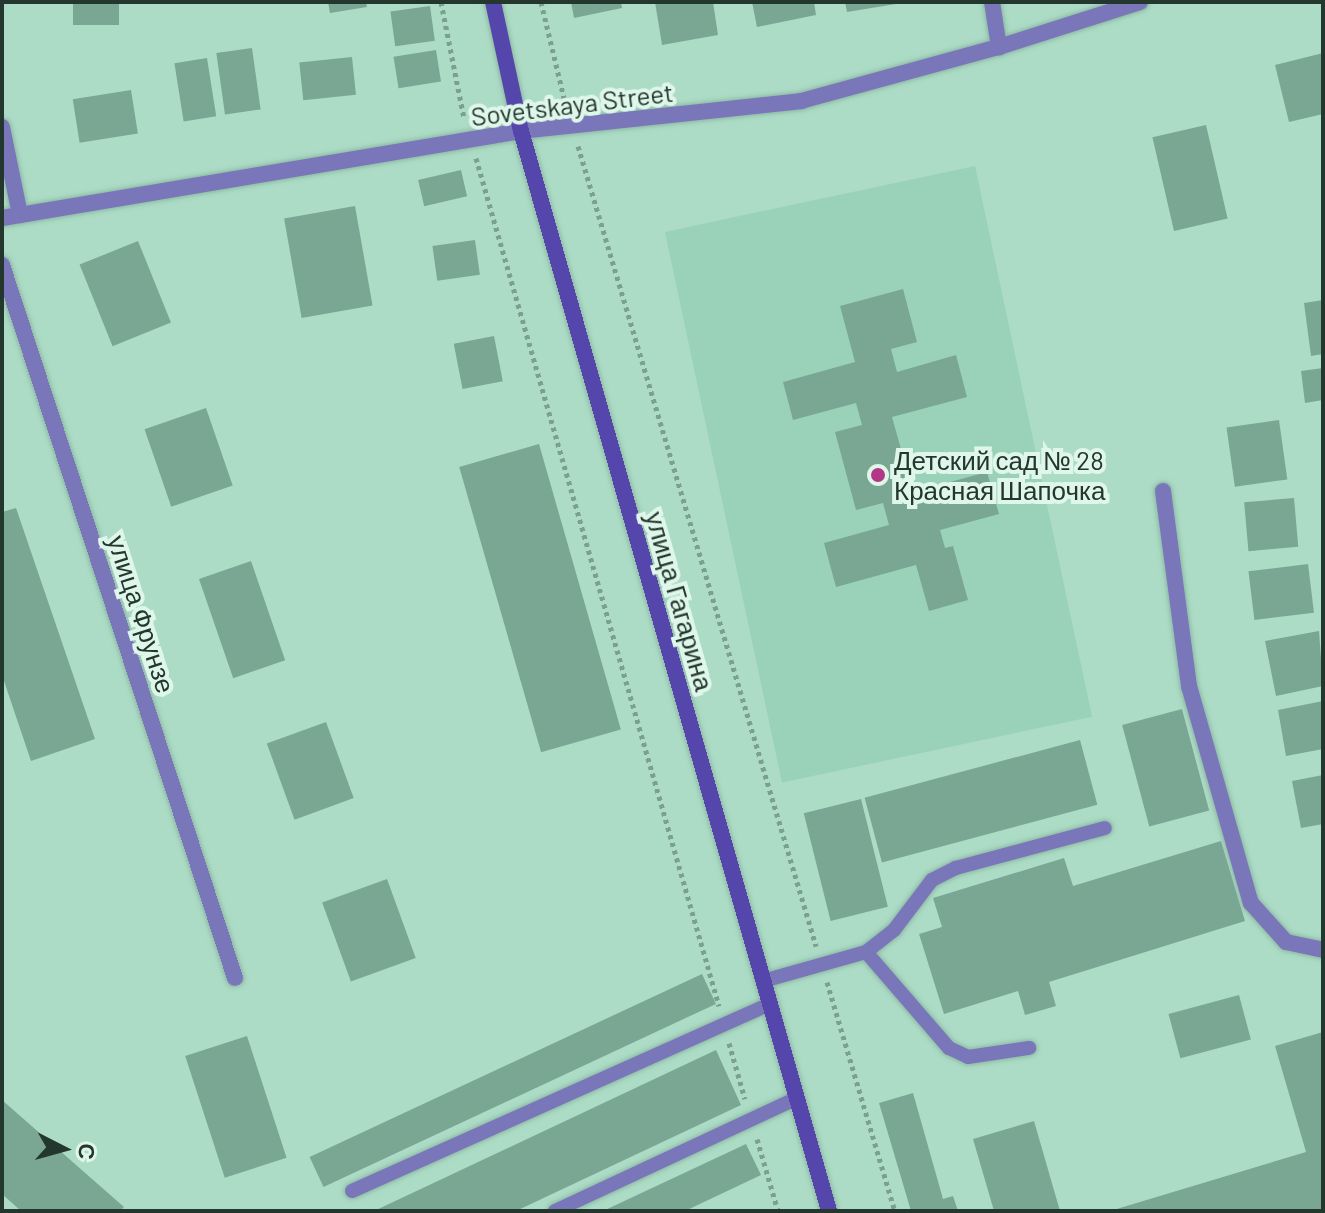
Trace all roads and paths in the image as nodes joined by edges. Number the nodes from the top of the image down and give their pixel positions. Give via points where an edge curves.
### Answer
1 (441, 2) edge
2 (493, 2) edge
3 (541, 2) edge
4 (992, 2) edge
5 (1140, 2) edge
6 (999, 47) junction
7 (2, 127) edge
8 (572, 129) junction
9 (521, 131) junction
10 (470, 139) junction
11 (20, 215) junction
12 (2, 218) edge
13 (2, 265) edge
14 (1163, 491) dead end
15 (1105, 828) dead end
16 (1323, 950) edge
17 (866, 952) junction
18 (822, 964) junction
19 (235, 978) dead end
20 (763, 981) junction
21 (770, 1004) junction
22 (724, 1025) junction
23 (1029, 1048) dead end
24 (797, 1098) junction
25 (751, 1119) junction
26 (352, 1191) dead end
27 (555, 1211) edge
28 (778, 1211) edge
29 (829, 1211) edge
30 (895, 1211) edge

1 - 10 path
2 - 9 main road, улица Гагарина
3 - 8 path
4 - 6 street
5 - 6 street, Sovetskaya Street
6 - 8 street, Sovetskaya Street via 801,101
7 - 11 street
8 - 9 street, Sovetskaya Street
8 - 18 path
9 - 10 street, Sovetskaya Street
9 - 20 main road, улица Гагарина
10 - 11 street, Sovetskaya Street
10 - 22 path
11 - 12 street, Sovetskaya Street
13 - 19 street, улица Фрунзе
14 - 16 street via 1189,686 1251,903 1286,942
15 - 17 lane via 956,868 932,880 894,930
17 - 18 lane
17 - 23 lane via 949,1048 968,1057
18 - 20 lane
18 - 30 path
20 - 21 main road, улица Гагарина
21 - 22 lane
21 - 24 main road, улица Гагарина
22 - 25 path
22 - 26 lane
24 - 25 lane
24 - 29 main road, улица Гагарина
25 - 27 lane
25 - 28 path

